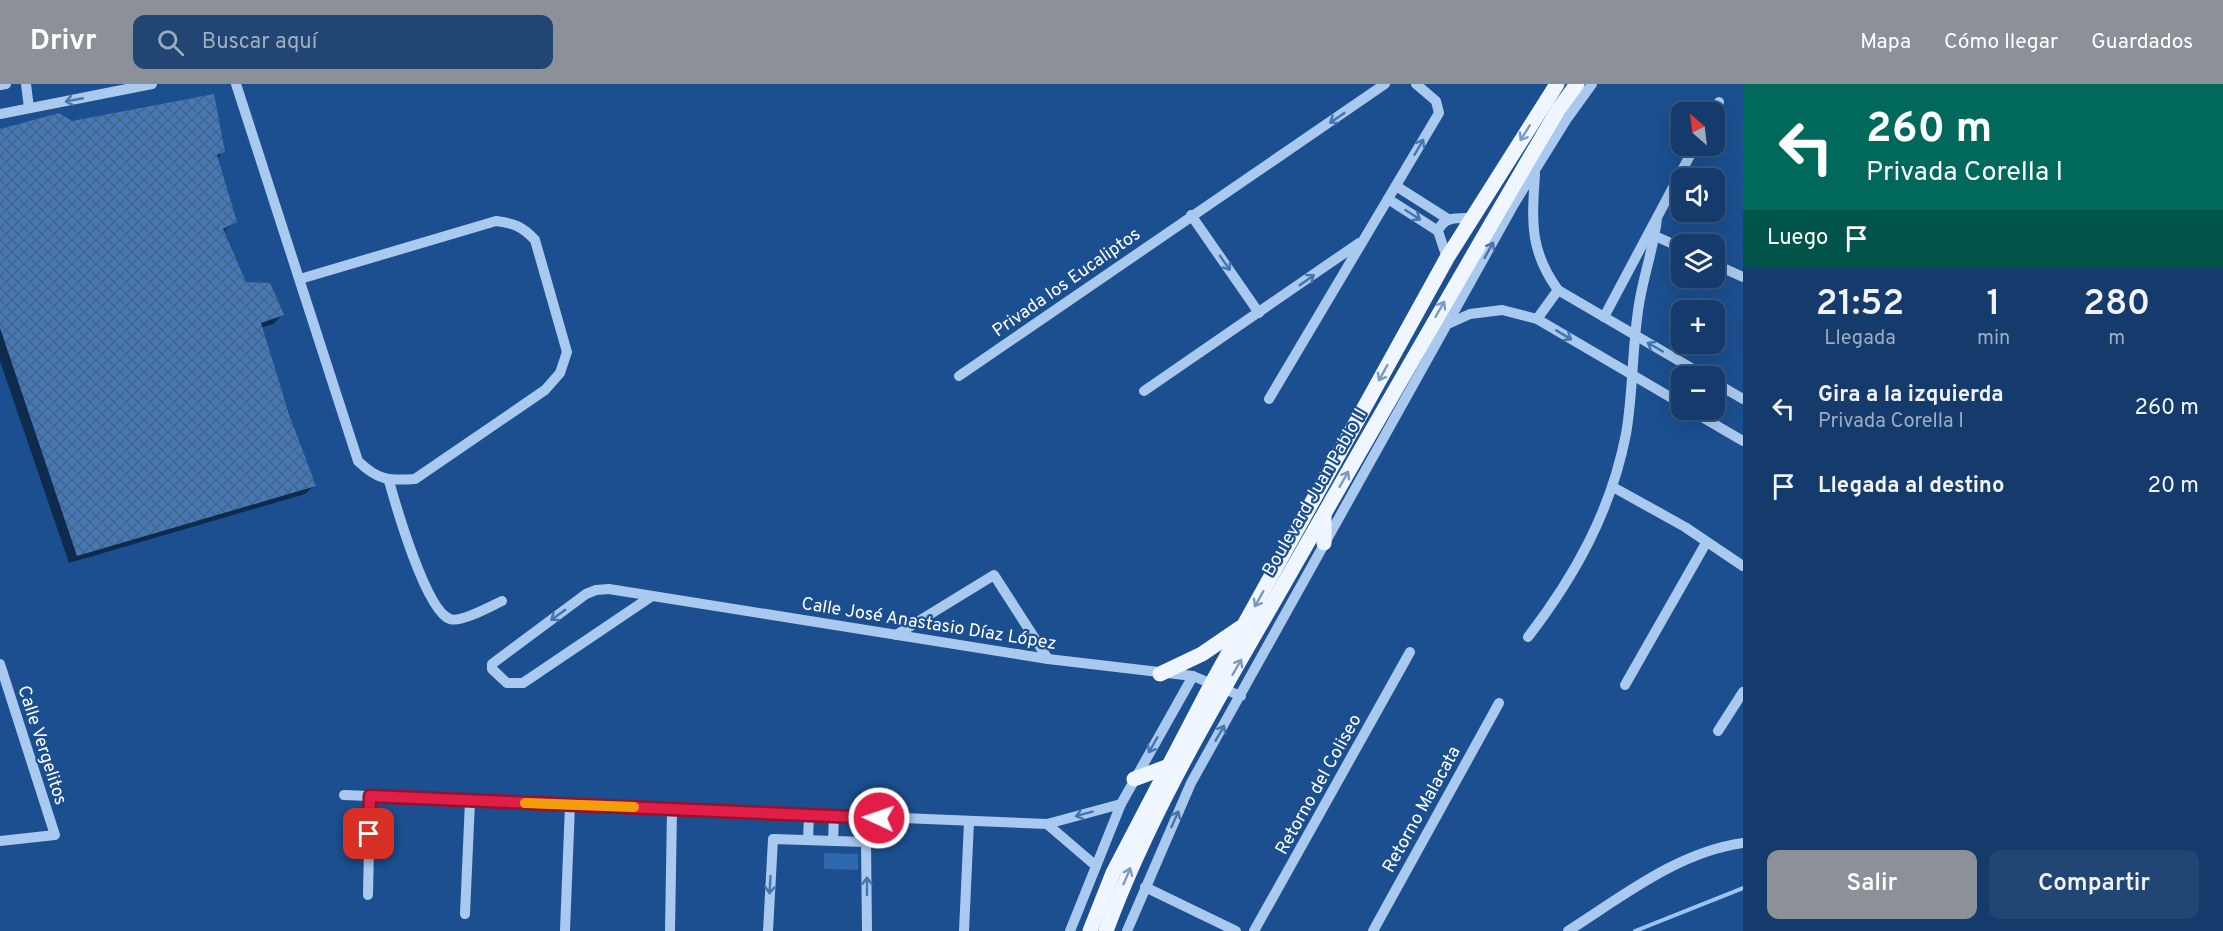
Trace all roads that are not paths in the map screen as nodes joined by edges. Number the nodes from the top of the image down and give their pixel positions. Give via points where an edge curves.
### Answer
1 (6, 84) edge
2 (26, 84) edge
3 (152, 84) edge
4 (236, 84) edge
5 (1385, 84) edge
6 (1416, 84) edge
7 (1557, 84) edge
8 (1577, 84) edge
9 (1592, 84) edge
10 (0, 85) edge
11 (29, 108) junction
12 (0, 114) edge
13 (1690, 156) edge
14 (1535, 171) junction
15 (1396, 186) junction
16 (1388, 199) junction
17 (1191, 215) junction
18 (1472, 218) junction
19 (1657, 218) junction
20 (1448, 219) junction
21 (1438, 231) junction
22 (1655, 236) junction
23 (1362, 241) junction
24 (1671, 243) edge
25 (1447, 258) junction
26 (1725, 269) edge
27 (1743, 277) edge
28 (300, 279) junction
29 (1558, 290) junction
30 (1259, 313) junction
31 (1604, 317) junction
32 (1538, 319) junction
33 (1450, 323) junction
34 (1635, 335) junction
35 (1688, 366) edge
36 (1633, 375) junction
37 (959, 376) dead end
38 (1725, 388) edge
39 (1144, 391) dead end
40 (1671, 397) edge
41 (1269, 399) dead end
42 (1743, 399) edge
43 (1707, 420) edge
44 (1743, 441) edge
45 (389, 481) junction
46 (1613, 487) junction
47 (1324, 515) junction
48 (1324, 543) junction
49 (1706, 543) junction
50 (1743, 566) edge
51 (652, 596) junction
52 (502, 601) dead end
53 (1245, 624) junction
54 (896, 635) junction
55 (1528, 637) dead end
56 (1410, 652) dead end
57 (1048, 659) junction
58 (0, 664) edge
59 (1160, 674) junction
60 (1193, 676) junction
61 (1625, 685) dead end
62 (1219, 686) junction
63 (1743, 692) edge
64 (1241, 696) junction
65 (1498, 703) dead end
66 (1718, 731) dead end
67 (1169, 766) junction
68 (1134, 779) junction
69 (344, 795) dead end
70 (370, 796) junction
71 (470, 801) junction
72 (1121, 804) junction
73 (570, 805) junction
74 (672, 809) junction
75 (809, 815) junction
76 (834, 816) junction
77 (969, 822) junction
78 (1047, 824) junction
79 (808, 840) junction
80 (0, 841) edge
81 (833, 841) junction
82 (1743, 843) edge
83 (1096, 866) junction
84 (1144, 886) junction
85 (368, 895) dead end
86 (465, 914) dead end
87 (565, 930) edge
88 (670, 931) edge
89 (768, 931) edge
90 (867, 931) edge
91 (964, 931) edge
92 (1070, 931) edge
93 (1090, 931) edge
94 (1106, 931) edge
95 (1127, 931) edge
96 (1236, 931) edge
97 (1254, 931) edge
98 (1373, 931) edge
99 (1568, 931) edge

1 - 10 street
2 - 11 street
3 -> 11 street
4 - 28 street
5 -> 17 street, Privada los Eucaliptos
15 -> 6 street via 1439,113 1436,101
7 -> 18 main road, Boulevard Juan Pablo II
47 -> 8 main road, Boulevard Juan Pablo II via 1455,283
9 - 14 street, Boulevard Juan Pablo II
11 - 12 street
13 - 19 street
14 - 29 street via 1532,223 1536,249 1543,270
33 -> 14 street, Boulevard Juan Pablo II
15 - 16 street
15 - 20 street
16 -> 21 street
16 - 23 street
17 -> 30 street
17 - 37 street, Privada los Eucaliptos
18 - 20 street
18 - 25 main road, Boulevard Juan Pablo II
19 - 22 street
19 - 31 street
20 - 21 street
21 - 25 street
22 - 24 street
22 - 34 street via 1645,270
30 -> 23 street
23 - 41 street
25 -> 53 main road, Boulevard Juan Pablo II
26 - 27 street
28 - 45 street via 358,461
28 - 45 street via 496,221 512,222 535,240 567,352 560,373 545,390 415,479
29 - 31 street
29 - 32 street
30 - 39 street
31 - 34 street
32 - 33 street via 1502,310 1470,314
32 -> 36 street
33 - 48 street, Boulevard Juan Pablo II
35 -> 34 street
34 - 36 street
36 - 40 street
36 - 46 street via 1626,433
38 - 42 street
43 - 44 street
45 - 52 street via 407,543 440,610 449,619 459,620
46 - 49 street
46 - 55 street via 1588,546 1561,594
47 - 48 main road
62 -> 47 main road, Boulevard Juan Pablo II
48 - 64 street, Boulevard Juan Pablo II
49 - 50 street
49 - 61 street
51 -> 51 street, Calle José Anastasio Díaz López via 609,589 586,594 492,664 492,669 507,683 523,683
51 - 54 street, Calle José Anastasio Díaz López
53 - 59 main road via 1202,654
53 - 62 main road, Boulevard Juan Pablo II
54 - 57 street, Calle José Anastasio Díaz López
54 - 57 street via 994,574
56 - 97 street, Retorno del Coliseo
57 - 59 street, Calle José Anastasio Díaz López
58 - 80 street, Calle Vergelitos via 55,835
59 - 60 street, Calle José Anastasio Díaz López
60 - 62 street, Calle José Anastasio Díaz López
60 -> 68 street
62 - 64 street, Calle José Anastasio Díaz López
62 - 67 main road, Boulevard Juan Pablo II
94 -> 62 main road, Boulevard Juan Pablo II via 1125,879
63 - 66 street
84 -> 64 street, Boulevard Juan Pablo II via 1191,783
65 - 98 street, Retorno Malacata
67 - 68 main road
67 - 93 main road, Boulevard Juan Pablo II via 1113,873
68 - 72 street
69 - 70 street
70 - 71 street
70 - 85 street
71 - 73 street
71 - 86 street
72 -> 78 street
72 - 83 street
73 - 74 street
73 - 87 street
74 - 75 street
74 - 88 street
75 - 76 street
75 - 79 street
76 - 77 street
76 - 81 street
77 - 78 street
77 - 91 street
78 - 83 street
79 - 81 street
79 -> 89 street via 773,839
90 -> 81 street via 867,842
82 - 99 street via 1719,846 1670,867
83 - 92 street
84 - 95 street, Boulevard Juan Pablo II
84 - 96 street

